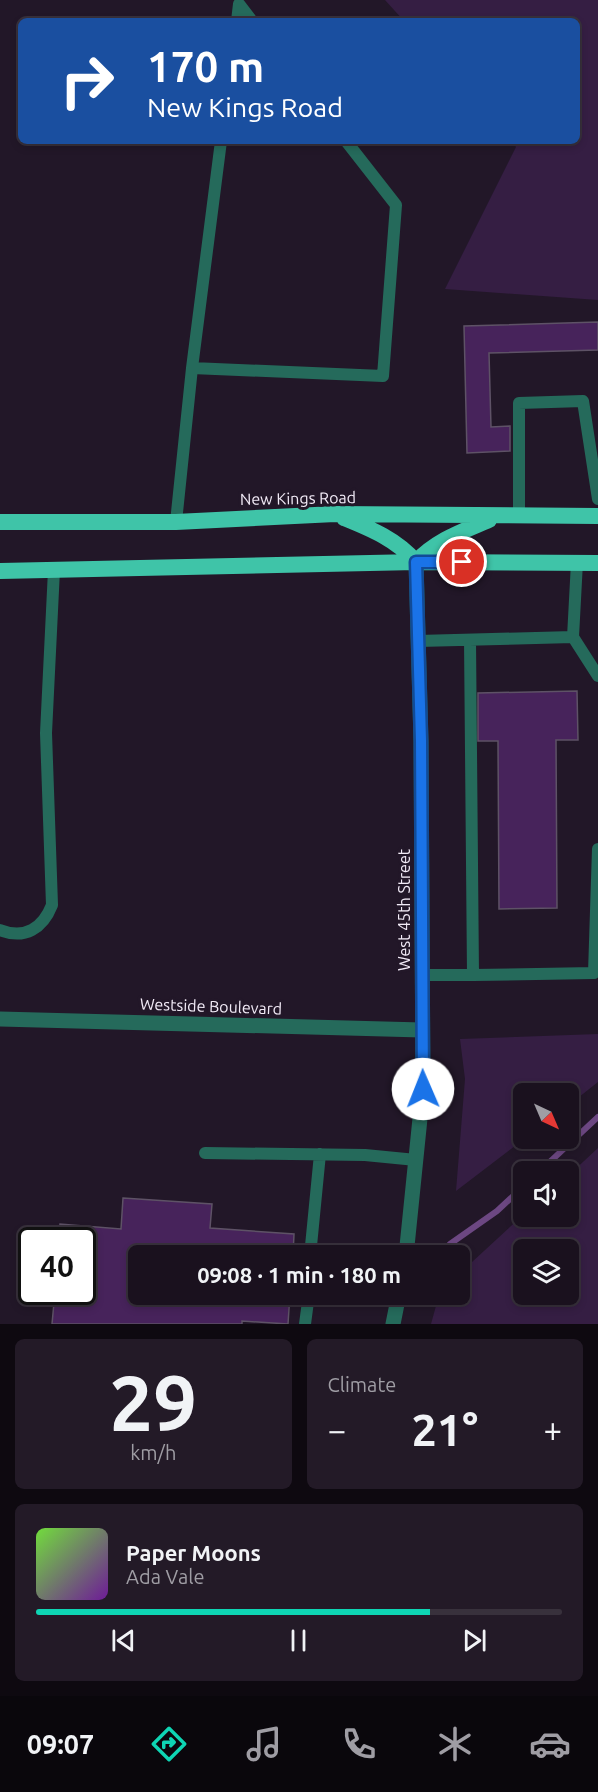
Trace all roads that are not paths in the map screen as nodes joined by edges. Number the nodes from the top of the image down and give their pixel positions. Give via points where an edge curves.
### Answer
1 (237, 18) edge
2 (250, 18) edge
3 (221, 144) edge
4 (348, 144) edge
5 (192, 368) junction
6 (598, 499) edge
7 (335, 514) junction
8 (598, 516) edge
9 (498, 517) junction
10 (519, 517) junction
11 (0, 522) edge
12 (176, 522) junction
13 (416, 562) junction
14 (577, 562) junction
15 (598, 563) edge
16 (54, 570) junction
17 (0, 571) edge
18 (573, 637) junction
19 (470, 640) junction
20 (418, 641) junction
21 (598, 676) edge
22 (598, 849) edge
23 (0, 930) edge
24 (423, 975) junction
25 (473, 975) junction
26 (0, 1018) edge
27 (422, 1030) junction
28 (205, 1153) dead end
29 (320, 1154) junction
30 (416, 1160) junction
31 (311, 1245) edge
32 (407, 1245) edge
33 (308, 1305) edge
34 (397, 1305) edge
35 (305, 1324) edge
36 (393, 1324) edge

1 - 2 lane via 239,4
3 - 5 lane
4 - 5 lane via 396,205 383,376
5 - 12 lane
6 - 10 lane via 583,401 519,403
7 - 9 highway, New Kings Road
7 - 12 highway, New Kings Road
7 - 13 highway via 378,531 404,548
8 - 10 highway, New Kings Road
9 - 10 highway, New Kings Road
9 - 13 highway via 447,537
11 - 12 highway, New Kings Road
13 - 14 highway
13 - 16 highway
13 - 20 street, West 45th Street
14 - 15 highway
14 - 18 lane
16 - 17 highway
16 - 23 lane via 46,733 52,905 46,919 35,929 21,934
18 - 19 lane
18 - 21 lane
19 - 20 lane
19 - 25 lane
20 - 24 street, West 45th Street
22 - 25 lane via 594,973
24 - 25 lane
24 - 27 street, West 45th Street
26 - 27 street, Westside Boulevard
27 - 30 street, West 45th Street via 423,1089
28 - 29 lane
29 - 30 lane
29 - 31 lane
30 - 32 street, West 45th Street
33 - 35 lane
34 - 36 street

